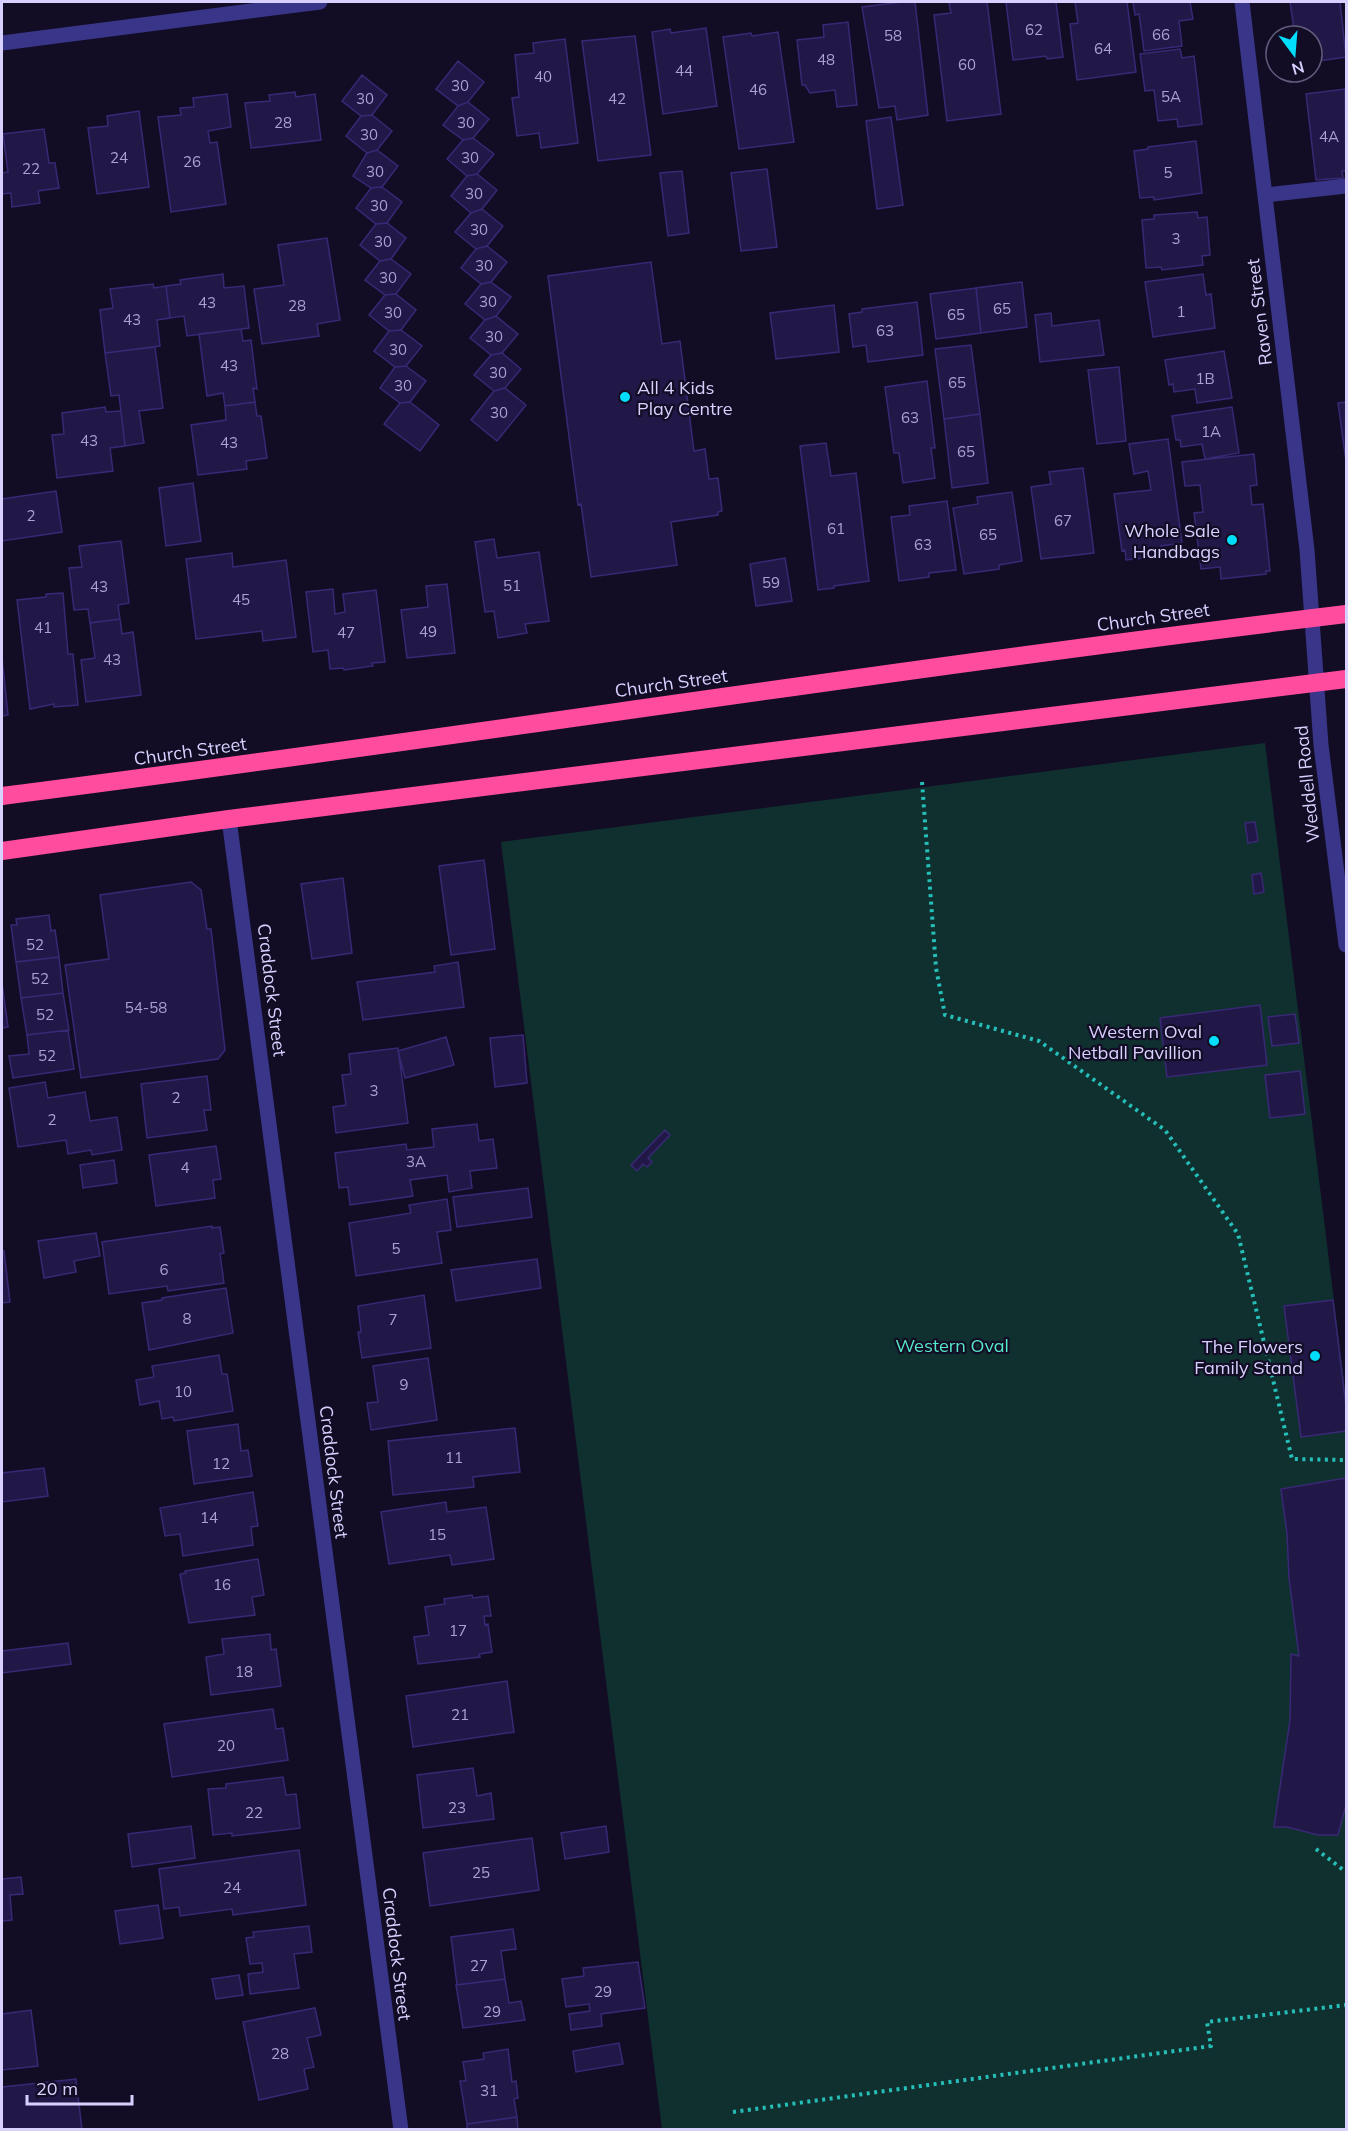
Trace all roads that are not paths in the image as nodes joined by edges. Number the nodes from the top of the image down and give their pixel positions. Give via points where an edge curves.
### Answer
1 (320, 2) edge
2 (1242, 2) edge
3 (2, 43) edge
4 (1347, 186) edge
5 (1265, 195) junction
6 (1347, 614) edge
7 (1312, 618) junction
8 (1347, 679) edge
9 (1317, 682) junction
10 (2, 796) edge
11 (229, 819) junction
12 (2, 851) edge
13 (1347, 945) edge
14 (401, 2130) edge

1 - 3 street
2 - 5 street, Raven Street
4 - 5 street
5 - 7 street, Raven Street
6 - 7 highway, Church Street
7 - 9 street, Weddell Road
7 - 10 highway, Church Street
8 - 9 highway
9 - 11 highway
9 - 13 street, Weddell Road via 1321,745
11 - 12 highway
11 - 14 street, Craddock Street

